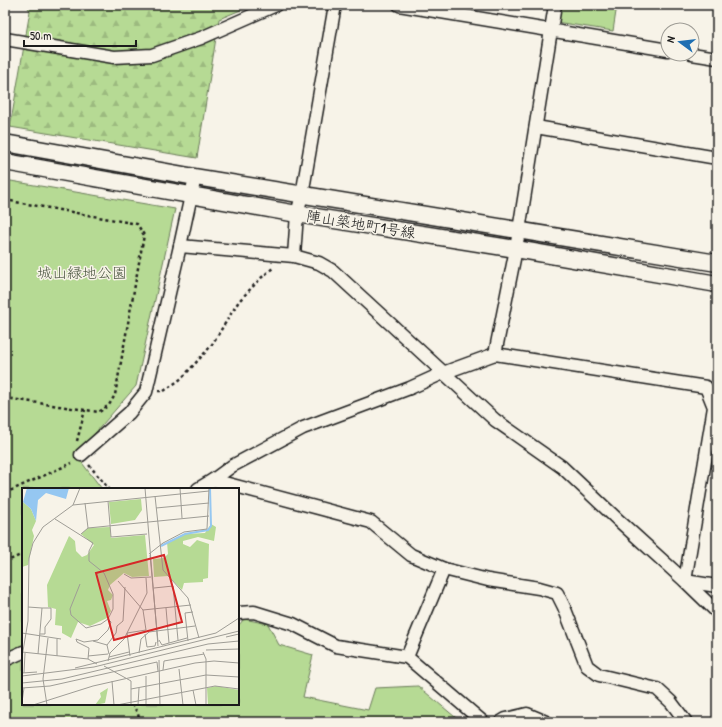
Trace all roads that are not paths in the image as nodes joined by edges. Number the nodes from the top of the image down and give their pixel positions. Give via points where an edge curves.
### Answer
1 (276, 5) edge
2 (335, 5) edge
3 (399, 5) edge
4 (556, 5) edge
5 (552, 31) junction
6 (5, 39) edge
7 (660, 49) edge
8 (700, 55) edge
9 (717, 58) edge
10 (536, 127) junction
11 (5, 143) edge
12 (717, 158) edge
13 (5, 162) edge
14 (195, 177) junction
15 (302, 195) junction
16 (191, 196) junction
17 (297, 214) junction
18 (519, 230) junction
19 (180, 246) junction
20 (516, 249) junction
21 (291, 256) junction
22 (717, 263) edge
23 (717, 284) edge
24 (495, 354) junction
25 (443, 373) junction
26 (81, 455) road end
27 (213, 480) junction
28 (200, 488) edge
29 (444, 569) junction
30 (685, 580) junction
31 (717, 586) edge
32 (717, 612) edge
33 (239, 613) edge
34 (22, 652) edge
35 (407, 657) junction
36 (5, 660) edge
37 (483, 722) edge
38 (501, 722) edge
39 (546, 722) edge
40 (686, 722) edge

1 - 6 street via 201,38 152,55 114,57
2 - 15 street
3 - 5 street
4 - 5 street
5 - 7 street
5 - 10 street
8 - 9 street
10 - 12 street
10 - 18 street
11 - 14 street, 陣山築地町1号線
13 - 16 street, 陣山築地町1号線
14 - 15 street, 陣山築地町1号線
14 - 16 street
15 - 17 street
15 - 18 street, 陣山築地町1号線
16 - 17 street, 陣山築地町1号線
16 - 19 street
17 - 20 street, 陣山築地町1号線
17 - 21 street
18 - 20 street
18 - 22 street, 陣山築地町1号線
19 - 21 street
19 - 26 street via 146,392 129,413
20 - 23 street, 陣山築地町1号線
20 - 24 street
21 - 25 street via 319,263 333,271
24 - 25 street
24 - 30 street via 706,387 714,407
25 - 27 street via 303,428 232,466
25 - 30 street via 495,420 562,467
27 - 28 street
27 - 29 street via 371,522 412,555
29 - 35 street
29 - 40 street via 557,593 587,666 599,675 657,689
30 - 31 street
30 - 32 street
33 - 35 street via 254,612 293,624 336,646
34 - 36 street
35 - 37 street
38 - 39 street via 527,714

